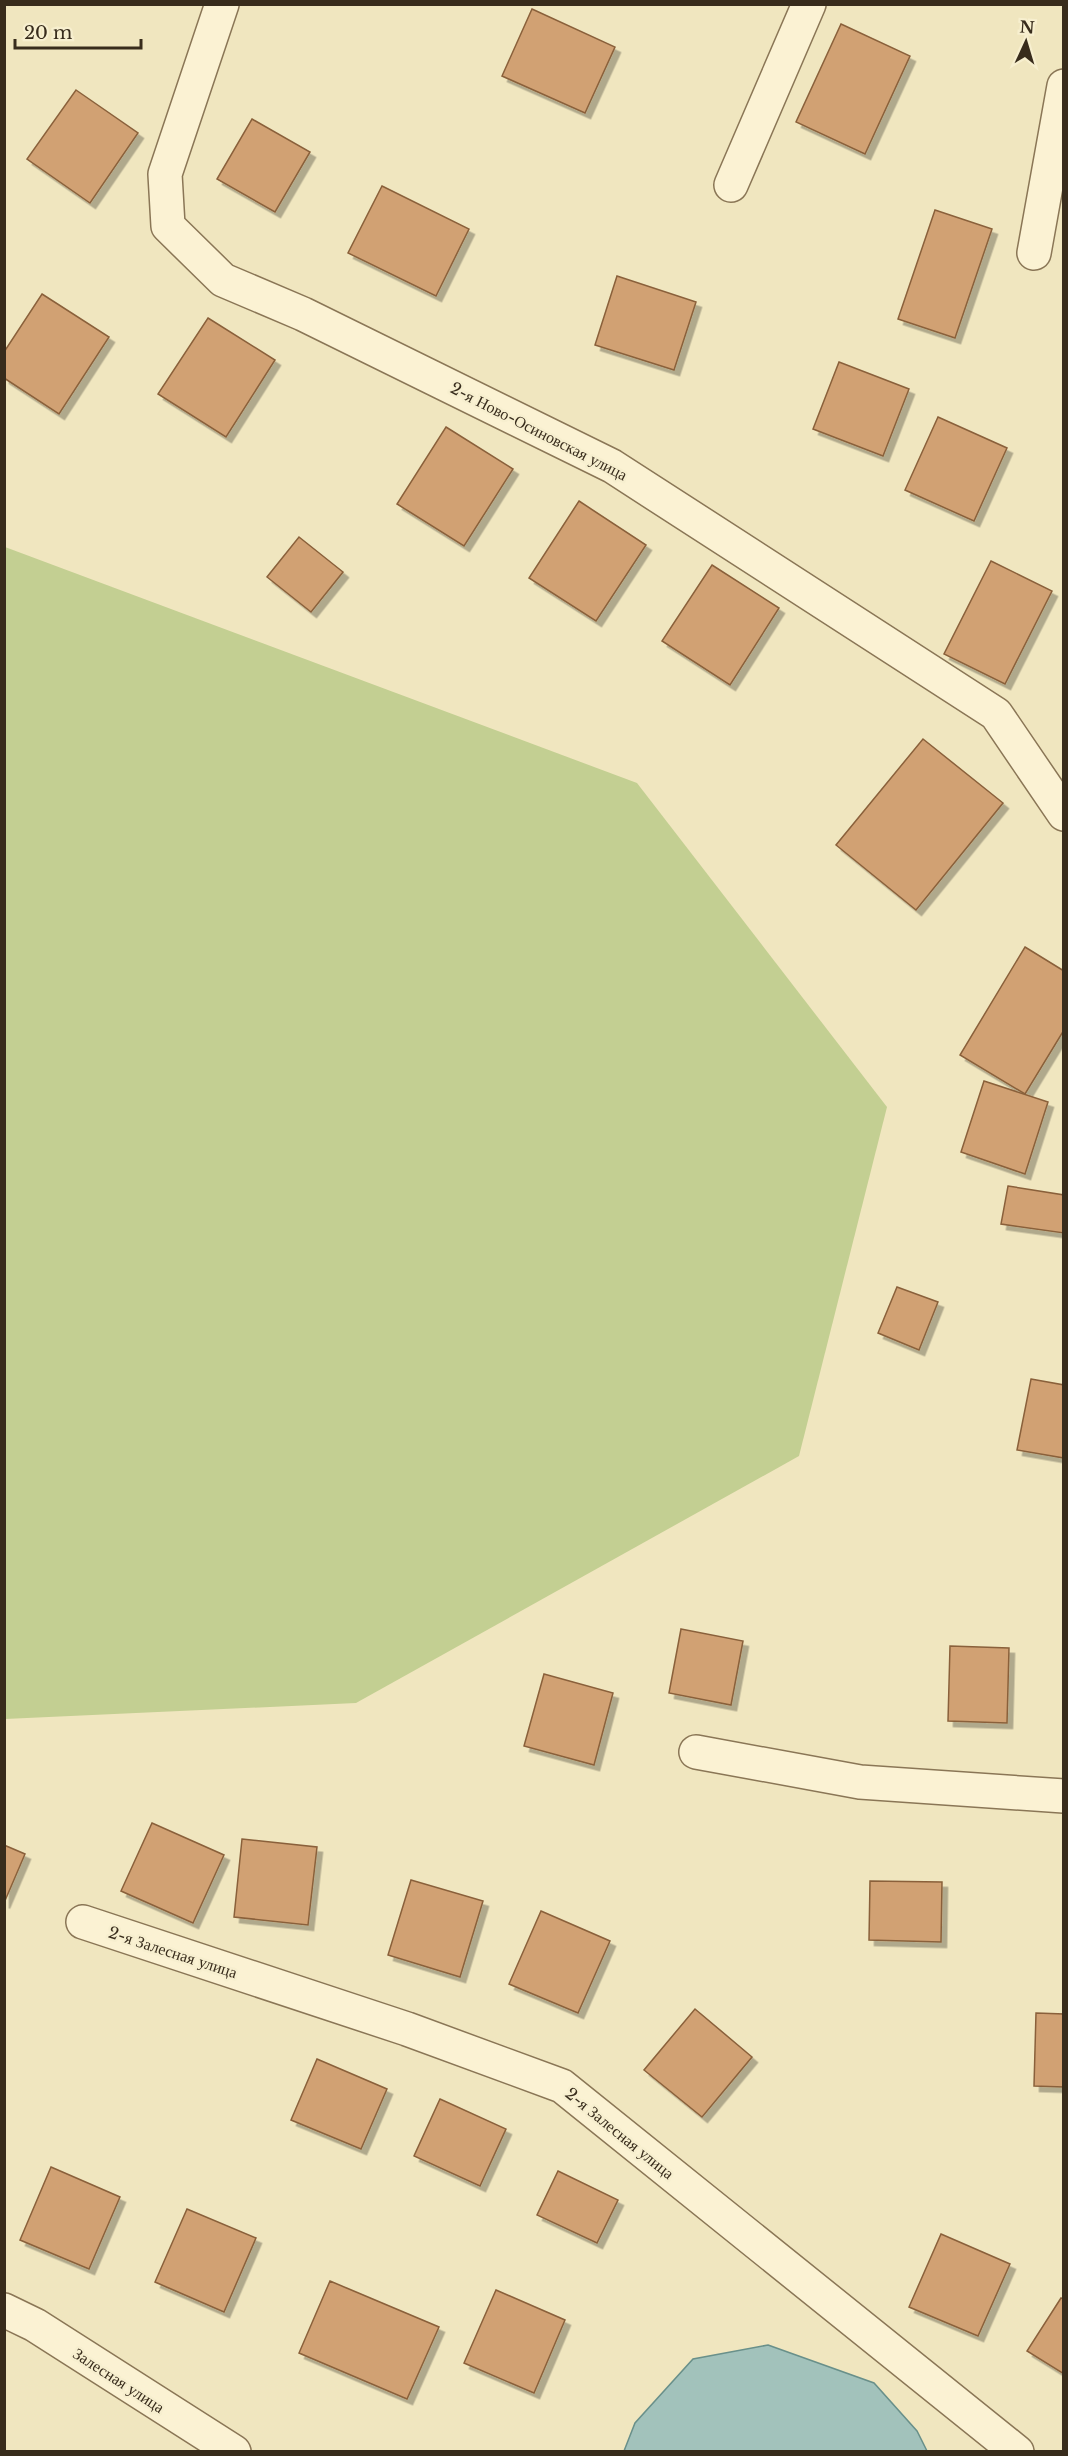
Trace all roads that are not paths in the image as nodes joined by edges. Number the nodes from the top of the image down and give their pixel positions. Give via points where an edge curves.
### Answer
1 (222, 4) edge
2 (809, 4) edge
3 (1064, 86) edge
4 (731, 185) dead end
5 (1034, 253) dead end
6 (1064, 814) edge
7 (696, 1752) dead end
8 (1064, 1796) edge
9 (82, 1922) dead end
10 (4, 2310) edge
11 (234, 2451) edge
12 (1017, 2451) edge

1 - 6 street, 2-я Ново-Осиновская улица via 165,174 168,226 223,280 303,314 612,466 996,714
2 - 4 street
3 - 5 street
7 - 8 street via 860,1782
9 - 12 street, 2-я Залесная улица via 407,2029 562,2086
10 - 11 street, Залесная улица via 35,2325

